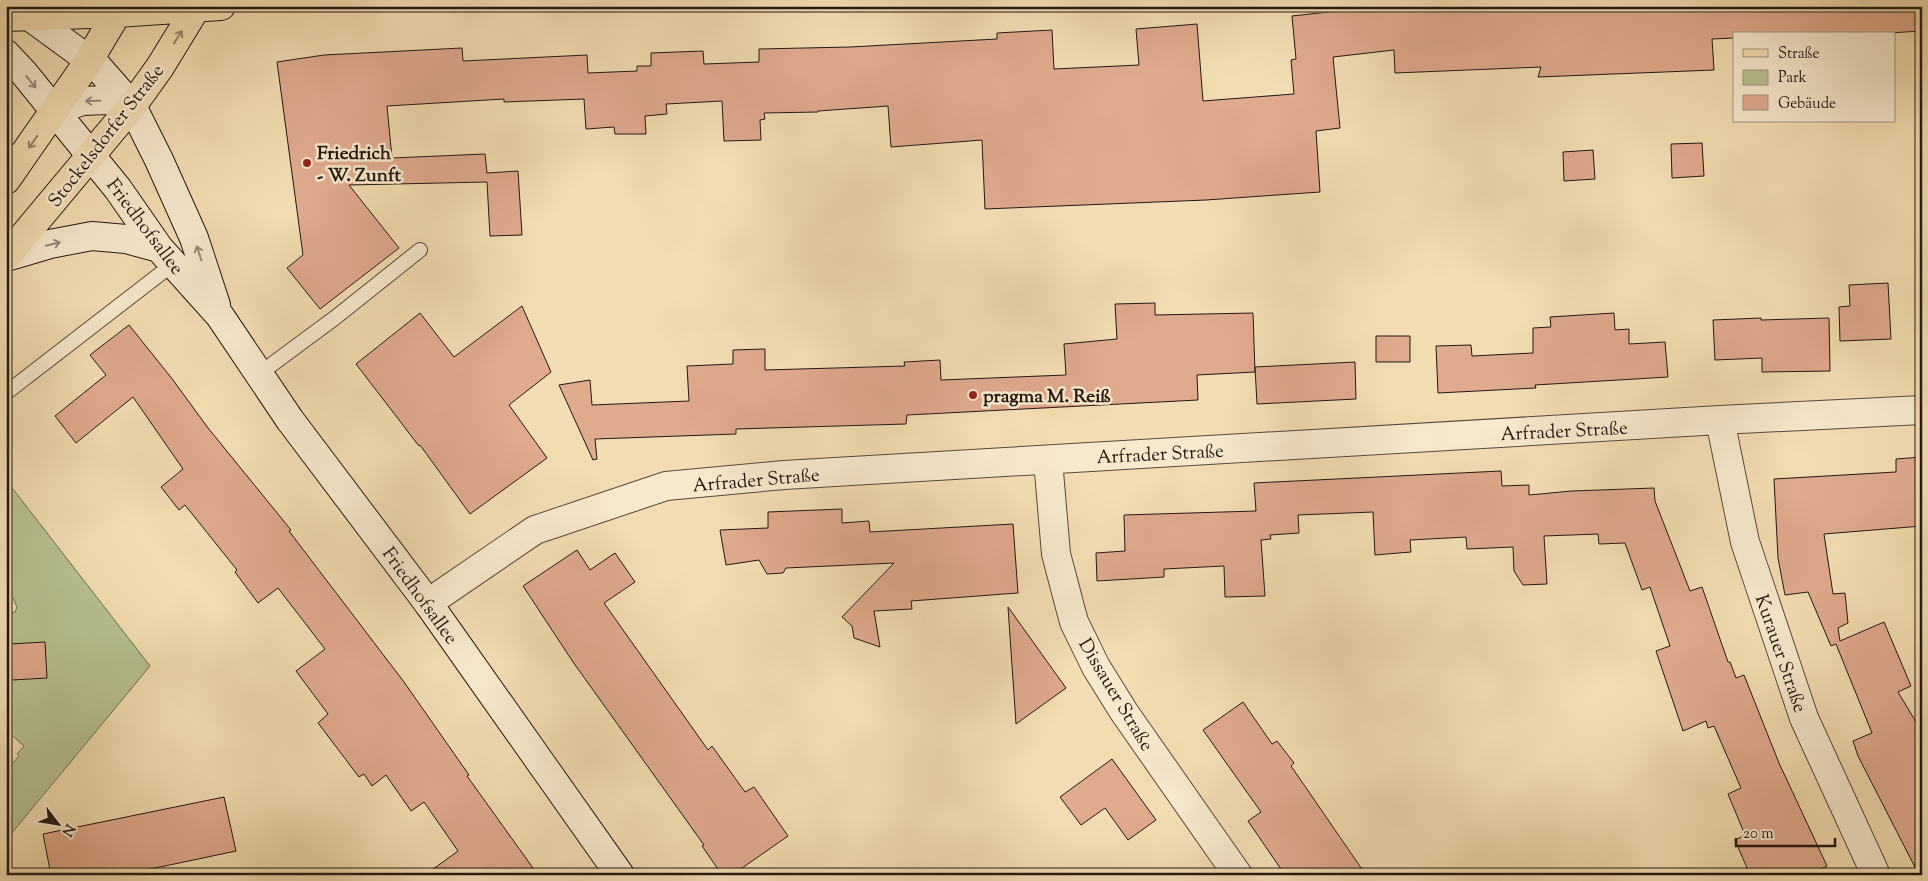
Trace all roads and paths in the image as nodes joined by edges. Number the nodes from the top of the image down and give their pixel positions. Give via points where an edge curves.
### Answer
1 (208, 7) edge
2 (116, 13) junction
3 (18, 17) edge
4 (6, 54) edge
5 (89, 60) junction
6 (132, 106) junction
7 (55, 111) junction
8 (91, 155) junction
9 (6, 180) edge
10 (420, 250) dead end
11 (166, 256) junction
12 (6, 257) edge
13 (220, 316) junction
14 (259, 374) junction
15 (6, 393) edge
16 (1922, 410) edge
17 (1720, 420) junction
18 (1048, 460) junction
19 (428, 603) junction
20 (620, 875) edge
21 (1238, 875) edge
22 (1876, 875) edge

1 - 2 main road
6 -> 1 main road, Stockelsdorfer Straße
2 - 3 main road
2 - 5 main road
3 - 5 street, Friedhofsallee
4 -> 7 street, Friedhofsallee
5 - 6 street, Friedhofsallee
5 - 7 main road
6 -> 7 street via 107,100 82,101
6 - 8 main road, Stockelsdorfer Straße
13 -> 6 street, Friedhofsallee via 194,238
7 - 8 street, Friedhofsallee
7 -> 9 main road
8 - 11 street, Friedhofsallee
8 - 12 main road, Stockelsdorfer Straße
10 - 14 lane
12 -> 11 street via 92,236 126,239
11 - 13 street, Friedhofsallee
11 - 15 lane
13 - 14 street, Friedhofsallee
14 - 19 street, Friedhofsallee
16 - 17 street, Arfrader Straße
17 - 18 street, Arfrader Straße
17 - 22 street, Kurauer Straße via 1745,542 1804,718
18 - 19 street, Arfrader Straße via 784,475 666,486 534,530
18 - 21 street, Dissauer Straße via 1056,554 1074,622 1096,668 1124,712
19 - 20 street, Friedhofsallee

